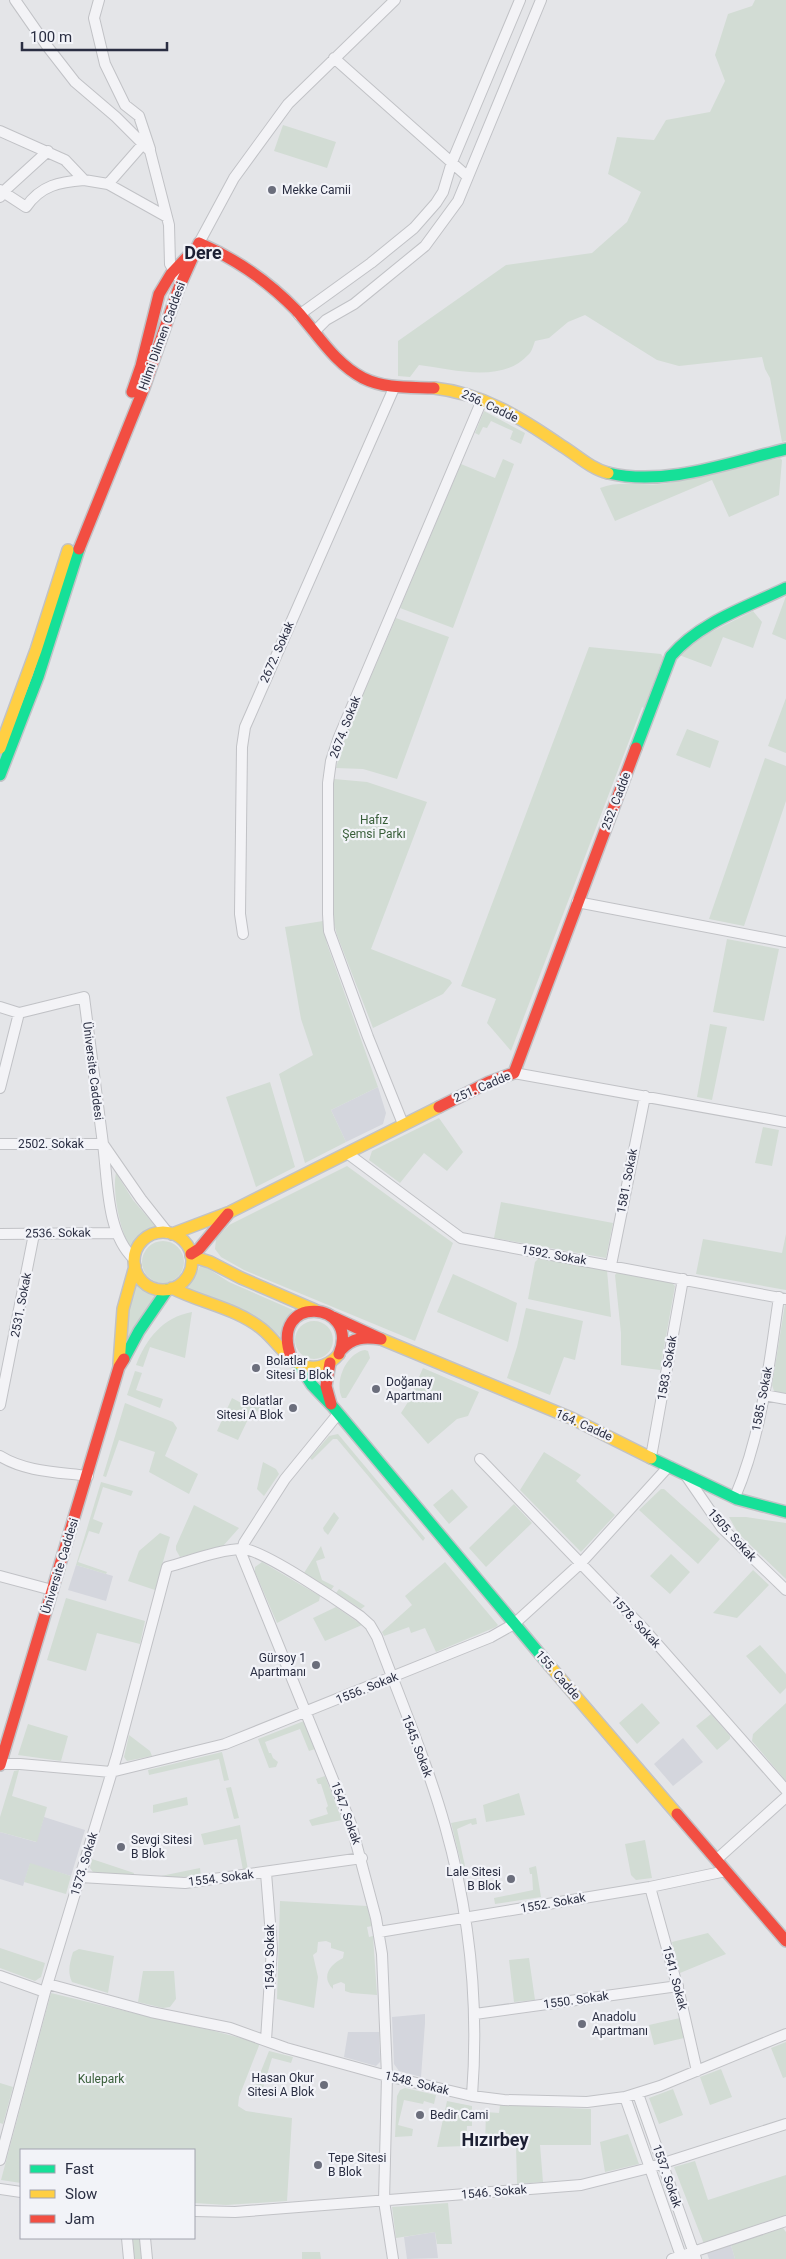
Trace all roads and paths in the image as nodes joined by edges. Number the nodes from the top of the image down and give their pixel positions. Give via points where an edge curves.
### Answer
1 (15, 0) edge
2 (99, 0) edge
3 (394, 0) edge
4 (520, 0) edge
5 (541, 0) edge
6 (334, 58) junction
7 (0, 130) edge
8 (146, 147) junction
9 (48, 151) junction
10 (452, 162) junction
11 (468, 176) junction
12 (84, 180) junction
13 (108, 184) junction
14 (1, 193) edge
15 (167, 217) junction
16 (199, 243) junction
17 (178, 276) junction
18 (299, 315) junction
19 (314, 332) junction
20 (146, 367) junction
21 (394, 388) junction
22 (482, 400) junction
23 (786, 449) edge
24 (786, 588) edge
25 (0, 748) edge
26 (0, 775) edge
27 (577, 902) junction
28 (243, 934) dead end
29 (786, 942) edge
30 (0, 1007) edge
31 (19, 1013) junction
32 (514, 1073) junction
33 (0, 1088) edge
34 (645, 1096) junction
35 (786, 1122) edge
36 (403, 1124) junction
37 (0, 1144) edge
38 (102, 1144) junction
39 (347, 1153) junction
40 (230, 1212) junction
41 (116, 1232) junction
42 (170, 1233) junction
43 (0, 1234) edge
44 (34, 1234) junction
45 (191, 1255) junction
46 (134, 1262) junction
47 (611, 1265) junction
48 (683, 1279) junction
49 (170, 1289) junction
50 (782, 1298) edge
51 (315, 1310) junction
52 (332, 1317) junction
53 (381, 1340) junction
54 (340, 1350) junction
55 (294, 1360) junction
56 (330, 1363) junction
57 (119, 1367) junction
58 (764, 1395) junction
59 (786, 1399) edge
60 (0, 1405) edge
61 (335, 1410) junction
62 (0, 1456) edge
63 (651, 1457) junction
64 (480, 1458) dead end
65 (669, 1466) junction
66 (685, 1474) junction
67 (88, 1476) junction
68 (735, 1497) junction
69 (786, 1512) edge
70 (241, 1549) junction
71 (581, 1563) junction
72 (0, 1576) edge
73 (52, 1590) junction
74 (786, 1590) edge
75 (514, 1624) junction
76 (392, 1678) junction
77 (307, 1712) junction
78 (0, 1764) edge
79 (111, 1772) junction
80 (786, 1790) edge
81 (786, 1797) edge
82 (362, 1858) junction
83 (716, 1860) junction
84 (726, 1871) junction
85 (266, 1873) junction
86 (80, 1877) junction
87 (650, 1887) junction
88 (466, 1918) junction
89 (379, 1932) junction
90 (786, 1941) edge
91 (0, 1976) edge
92 (678, 1986) junction
93 (46, 1988) junction
94 (475, 2014) junction
95 (786, 2034) edge
96 (266, 2040) junction
97 (697, 2071) junction
98 (387, 2076) junction
99 (638, 2094) junction
100 (472, 2096) junction
101 (625, 2098) junction
102 (786, 2124) edge
103 (0, 2160) edge
104 (662, 2164) junction
105 (650, 2168) junction
106 (0, 2189) edge
107 (20, 2192) edge
108 (384, 2201) junction
109 (195, 2211) edge
110 (786, 2221) edge
111 (127, 2239) edge
112 (145, 2239) edge
113 (694, 2256) edge
114 (678, 2258) edge
115 (129, 2259) edge
116 (147, 2259) edge
117 (393, 2259) edge

1 - 8 street via 75,82
2 - 8 street via 94,18 104,64 125,105 139,116
3 - 6 street
4 - 10 street
5 - 11 street
6 - 10 street
6 - 16 street via 288,104 234,178
7 - 9 street
8 - 13 street
8 - 15 street
9 - 12 street via 65,160
9 - 14 street
10 - 11 street
10 - 18 street via 442,192 422,221
11 - 19 street via 458,202 425,246
12 - 13 street
12 - 14 street via 60,182 34,196 26,207
13 - 15 street
15 - 17 street via 168,255
16 - 17 street, Hilmi Dilmen Caddesi
16 - 18 street, 256. Cadde via 252,270
17 - 20 street, Hilmi Dilmen Caddesi
17 - 20 street, Hilmi Dilmen Caddesi via 159,294
18 - 19 street, 256. Cadde
19 - 21 street, 256. Cadde via 336,358 356,374
20 - 25 street, Hilmi Dilmen Caddesi via 58,574 36,650
20 - 26 street, Hilmi Dilmen Caddesi via 69,574 43,662
21 - 22 street, 256. Cadde via 455,391
21 - 28 street, 2672. Sokak via 245,727 240,904
22 - 23 street, 256. Cadde via 613,475 655,477
22 - 36 street, 2674. Sokak via 339,737 329,774 329,931
24 - 27 street, 252. Cadde via 695,634 673,652
27 - 29 street
27 - 32 street, 252. Cadde
30 - 31 street
31 - 33 street
31 - 38 street, Üniversite Caddesi via 84,997
32 - 34 street, 251. Cadde
32 - 36 street, 251. Cadde
34 - 35 street, 251. Cadde
34 - 47 street, 1581. Sokak
36 - 39 street, 251. Cadde
37 - 38 street, 2502. Sokak
38 - 41 street, Üniversite Caddesi
38 - 42 street, Üniversite Caddesi
39 - 40 street, 251. Cadde
39 - 47 street, 1592. Sokak via 461,1238
40 - 42 street, 251. Cadde
40 - 45 street, 251. Cadde
41 - 44 street, 2536. Sokak
41 - 46 street, Üniversite Caddesi
42 - 45 street via 183,1240
42 - 46 street via 151,1235 144,1240 138,1246
43 - 44 street, 2536. Sokak
44 - 60 street, 2531. Sokak
45 - 49 street via 191,1267 186,1278
45 - 51 street
46 - 49 street via 139,1278 145,1284 152,1288
46 - 57 street, Üniversite Caddesi via 123,1309
47 - 48 street, 1592. Sokak
48 - 50 street, 1592. Sokak
48 - 63 street, 1583. Sokak
49 - 55 street via 250,1320
49 - 57 street, Üniversite Caddesi via 139,1331
50 - 58 street, 1585. Sokak
51 - 52 street
51 - 55 street via 306,1311 290,1322 285,1340
52 - 53 street, 164. Cadde
52 - 54 street via 342,1333
53 - 54 street, 164. Cadde via 357,1337
53 - 63 street, 164. Cadde via 592,1428
54 - 56 street
55 - 56 street via 313,1368
55 - 61 street, 155. Cadde
56 - 61 street, 155. Cadde via 326,1386
57 - 67 street, Üniversite Caddesi
58 - 59 street
58 - 68 street, 1585. Sokak via 747,1464
61 - 70 street via 285,1479
61 - 75 street, 155. Cadde
62 - 67 street via 28,1468
63 - 65 street, 164. Cadde
64 - 71 street, 1578. Sokak
65 - 66 street, 164. Cadde
65 - 71 street, 1556. Sokak
66 - 68 street, 164. Cadde
66 - 74 street, 1505. Sokak via 722,1528
67 - 73 street, Üniversite Caddesi
68 - 69 street, 164. Cadde
70 - 76 street, 1545. Sokak via 270,1559 365,1620 377,1637
70 - 77 street, 1547. Sokak
70 - 79 street, 1573. Sokak via 168,1567
71 - 75 street, 1556. Sokak
71 - 80 street, 1578. Sokak
72 - 73 street
73 - 78 street, Üniversite Caddesi
75 - 76 street, 1556. Sokak via 491,1637
75 - 83 street, 155. Cadde
76 - 77 street, 1556. Sokak
76 - 88 street, 1545. Sokak via 445,1825
77 - 79 street, 1556. Sokak via 225,1744
77 - 82 street, 1547. Sokak
78 - 79 street, 1556. Sokak
79 - 86 street, 1573. Sokak
81 - 83 street
82 - 85 street, 1554. Sokak
82 - 89 street, 1547. Sokak
83 - 84 street, 155. Cadde
84 - 87 street, 1552. Sokak
84 - 90 street, 155. Cadde
85 - 86 street, 1554. Sokak via 173,1884
85 - 96 street, 1549. Sokak via 272,1948
86 - 93 street, 1573. Sokak
87 - 88 street, 1552. Sokak
87 - 92 street, 1541. Sokak
88 - 89 street, 1552. Sokak
88 - 94 street, 1545. Sokak
89 - 98 street, 1547. Sokak
91 - 93 street, 1548. Sokak
92 - 94 street, 1550. Sokak
92 - 97 street, 1541. Sokak
93 - 96 street, 1548. Sokak via 215,2024
93 - 103 street, 1573. Sokak
94 - 100 street, 1545. Sokak
95 - 97 street, 1548. Sokak
96 - 98 street, 1548. Sokak
97 - 99 street, 1548. Sokak
98 - 100 street, 1548. Sokak
98 - 108 street, 1547. Sokak
99 - 101 street, 1548. Sokak
99 - 104 street, 1537. Sokak
100 - 101 street, 1548. Sokak via 551,2102
101 - 105 street, 1537. Sokak
102 - 104 street, 1546. Sokak
104 - 105 street, 1546. Sokak
104 - 113 street, 1537. Sokak
105 - 108 street, 1546. Sokak via 566,2187
105 - 114 street, 1537. Sokak
106 - 107 street
108 - 109 street, 1546. Sokak via 235,2212
108 - 117 street, 1547. Sokak
110 - 113 street
111 - 115 street
112 - 116 street
113 - 114 street

